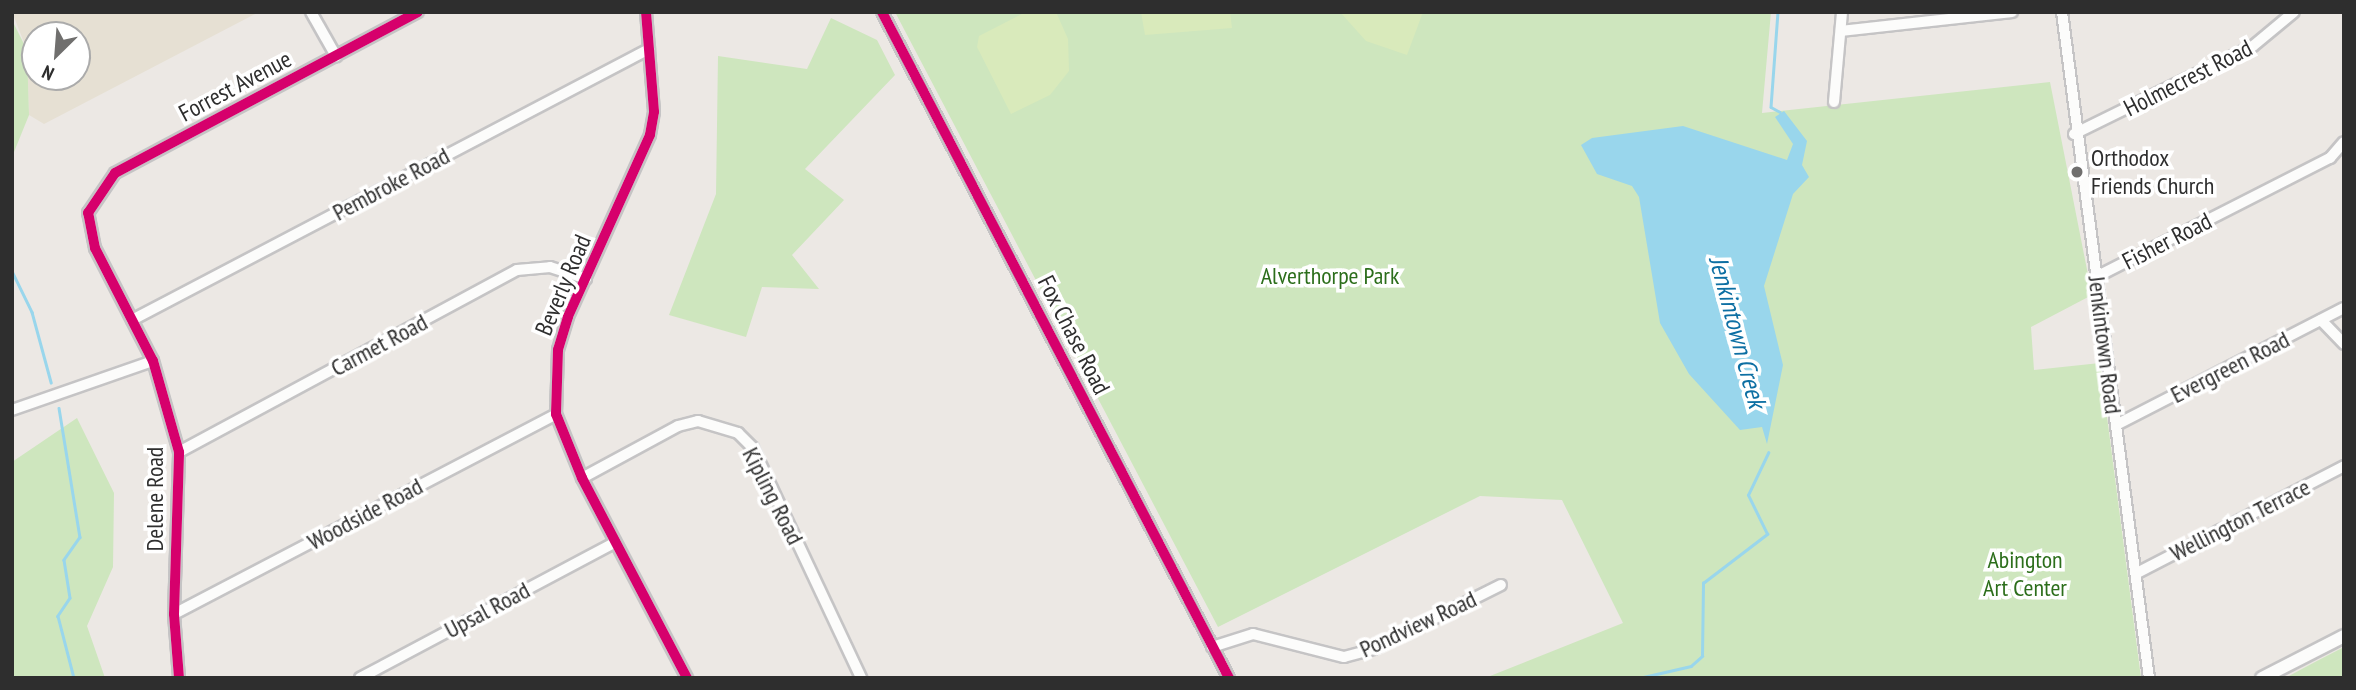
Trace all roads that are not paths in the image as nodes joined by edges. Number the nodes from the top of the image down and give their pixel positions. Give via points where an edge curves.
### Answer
1 (311, 12) edge
2 (418, 12) edge
3 (646, 12) edge
4 (882, 12) edge
5 (1842, 12) edge
6 (2011, 12) edge
7 (2062, 12) edge
8 (2294, 12) edge
9 (1841, 31) junction
10 (649, 49) junction
11 (336, 56) junction
12 (1834, 102) dead end
13 (2074, 134) junction
14 (2344, 142) edge
15 (88, 212) joint
16 (2096, 277) junction
17 (586, 279) junction
18 (2344, 308) edge
19 (132, 320) junction
20 (2321, 320) junction
21 (2344, 344) edge
22 (153, 362) junction
23 (12, 410) edge
24 (556, 414) junction
25 (2116, 425) junction
26 (179, 452) junction
27 (2344, 466) edge
28 (582, 478) junction
29 (614, 543) junction
30 (2137, 573) junction
31 (1502, 585) dead end
32 (174, 614) junction
33 (2344, 636) edge
34 (1212, 647) junction
35 (179, 678) edge
36 (361, 678) edge
37 (687, 678) edge
38 (861, 678) edge
39 (1228, 678) edge
40 (2149, 678) edge
41 (2262, 678) edge

1 - 11 street
2 - 11 street, Forrest Avenue
3 - 10 street, Beverly Road
4 - 34 street, Fox Chase Road
5 - 9 street
6 - 9 street
7 - 13 street, Jenkintown Road
8 - 13 street, Holmecrest Road via 2253,46
9 - 12 street
10 - 17 street, Beverly Road via 650,135
10 - 19 street, Pembroke Road
11 - 15 street, Forrest Avenue via 115,173
13 - 16 street, Jenkintown Road
14 - 16 street, Fisher Road via 2330,158
15 - 19 street, Delene Road via 94,248
16 - 25 street, Jenkintown Road
17 - 24 street, Beverly Road via 558,350
17 - 26 street, Carmet Road via 550,267 517,271
18 - 20 street, Evergreen Road
19 - 22 street, Delene Road
20 - 21 street
20 - 25 street, Evergreen Road
22 - 23 street
22 - 26 street, Delene Road
24 - 28 street, Beverly Road
24 - 32 street, Woodside Road
25 - 30 street, Jenkintown Road
26 - 32 street, Delene Road
27 - 30 street, Wellington Terrace
28 - 29 street, Beverly Road
28 - 38 street, Kipling Road via 678,426 698,421 738,432 753,448
29 - 36 street, Upsal Road
29 - 37 street, Beverly Road
30 - 40 street, Jenkintown Road
31 - 34 street, Pondview Road via 1373,649 1344,657 1253,634
32 - 35 street, Delene Road
33 - 41 street
34 - 39 street, Fox Chase Road

